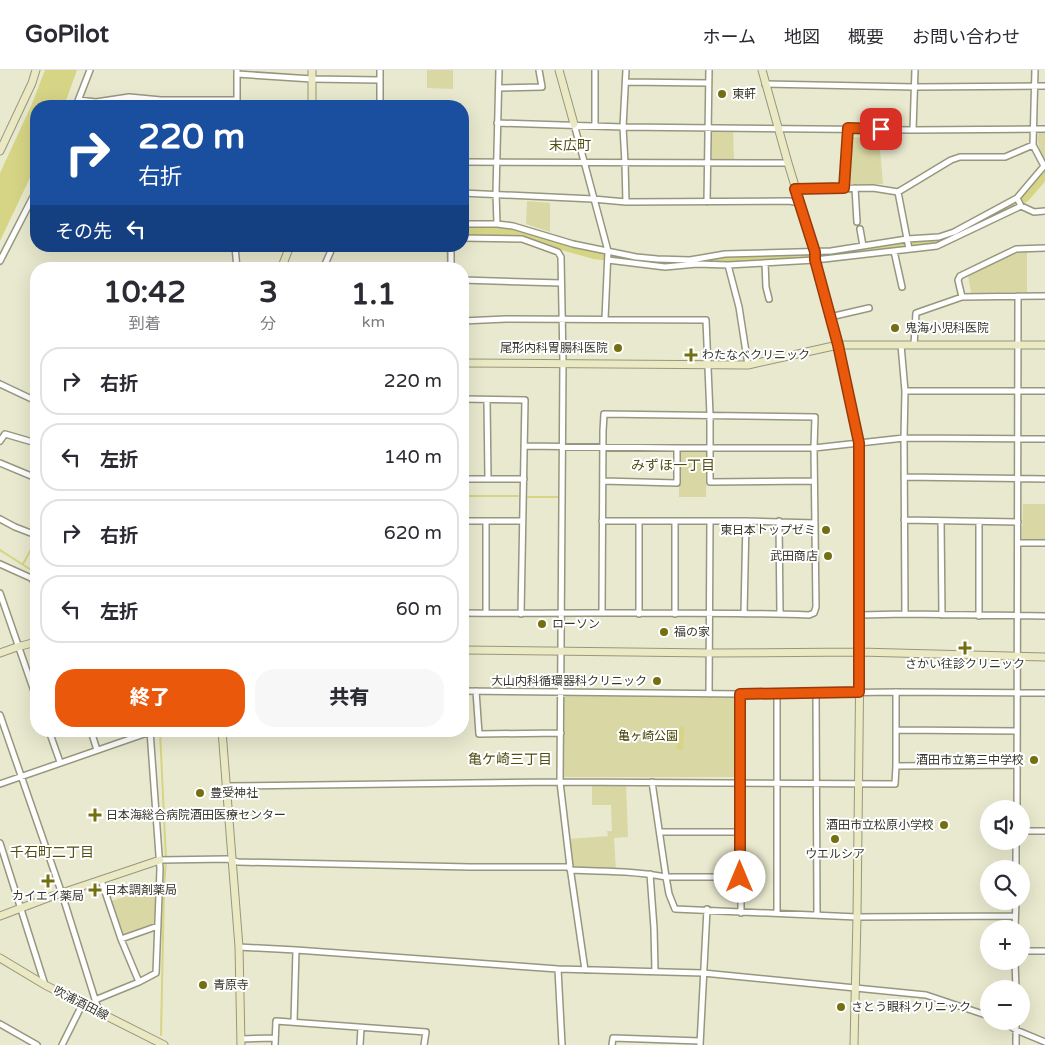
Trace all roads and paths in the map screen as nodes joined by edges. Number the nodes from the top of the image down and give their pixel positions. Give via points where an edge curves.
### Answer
1 (36, 70) edge
2 (90, 70) edge
3 (312, 70) edge
4 (380, 70) edge
5 (499, 70) edge
6 (538, 70) edge
7 (559, 70) edge
8 (595, 70) edge
9 (626, 70) edge
10 (709, 70) edge
11 (762, 70) edge
12 (915, 70) edge
13 (1035, 70) edge
14 (237, 72) edge
15 (312, 79) junction
16 (379, 80) junction
17 (626, 82) junction
18 (708, 83) junction
19 (766, 84) junction
20 (915, 86) junction
21 (1035, 86) junction
22 (1045, 86) edge
23 (498, 88) junction
24 (129, 96) junction
25 (79, 100) edge
26 (112, 100) edge
27 (129, 100) edge
28 (147, 100) edge
29 (237, 100) edge
30 (312, 100) edge
31 (380, 100) edge
32 (497, 123) junction
33 (574, 124) junction
34 (595, 125) junction
35 (707, 126) junction
36 (623, 127) junction
37 (777, 127) junction
38 (848, 128) junction
39 (1035, 129) junction
40 (1045, 129) edge
41 (913, 130) junction
42 (1034, 145) junction
43 (0, 151) edge
44 (469, 162) edge
45 (584, 162) junction
46 (497, 163) junction
47 (788, 163) junction
48 (625, 164) junction
49 (706, 164) junction
50 (844, 188) junction
51 (856, 188) junction
52 (795, 189) junction
53 (898, 192) junction
54 (469, 193) edge
55 (496, 193) junction
56 (1017, 198) junction
57 (593, 199) junction
58 (30, 202) edge
59 (626, 202) junction
60 (707, 202) junction
61 (800, 203) junction
62 (1021, 206) junction
63 (1045, 211) edge
64 (857, 222) dead end
65 (469, 224) edge
66 (497, 224) junction
67 (860, 230) dead end
68 (469, 238) edge
69 (907, 239) junction
70 (863, 246) junction
71 (1045, 248) edge
72 (909, 249) junction
73 (608, 251) junction
74 (894, 251) junction
75 (815, 252) junction
76 (608, 260) junction
77 (815, 260) junction
78 (0, 261) edge
79 (765, 263) junction
80 (728, 265) junction
81 (469, 280) edge
82 (561, 283) junction
83 (902, 287) dead end
84 (1018, 296) junction
85 (1045, 296) edge
86 (962, 297) junction
87 (769, 299) dead end
88 (869, 308) dead end
89 (830, 317) junction
90 (605, 319) junction
91 (562, 320) junction
92 (469, 321) edge
93 (838, 345) junction
94 (901, 345) junction
95 (914, 345) junction
96 (1018, 345) junction
97 (1045, 345) edge
98 (469, 362) edge
99 (564, 362) junction
100 (748, 364) junction
101 (708, 365) junction
102 (0, 384) edge
103 (905, 391) junction
104 (1018, 391) junction
105 (1045, 391) edge
106 (30, 398) edge
107 (469, 399) edge
108 (487, 400) junction
109 (710, 415) junction
110 (904, 438) junction
111 (1018, 439) junction
112 (1045, 439) edge
113 (0, 441) edge
114 (30, 441) edge
115 (859, 443) junction
116 (524, 446) junction
117 (562, 446) junction
118 (604, 447) junction
119 (677, 448) junction
120 (710, 448) junction
121 (814, 448) junction
122 (0, 463) edge
123 (30, 476) edge
124 (904, 478) junction
125 (469, 479) edge
126 (488, 479) junction
127 (524, 479) junction
128 (1018, 479) junction
129 (1045, 479) edge
130 (603, 481) junction
131 (814, 481) junction
132 (0, 518) edge
133 (904, 520) junction
134 (469, 521) edge
135 (486, 521) junction
136 (522, 521) junction
137 (602, 521) junction
138 (639, 521) junction
139 (675, 521) junction
140 (710, 521) junction
141 (746, 521) junction
142 (941, 521) junction
143 (780, 522) junction
144 (979, 522) junction
145 (1018, 522) junction
146 (815, 523) junction
147 (30, 533) edge
148 (1018, 543) junction
149 (1045, 543) edge
150 (0, 564) edge
151 (30, 578) edge
152 (0, 593) edge
153 (602, 612) junction
154 (469, 613) edge
155 (486, 613) junction
156 (710, 613) junction
157 (521, 614) junction
158 (561, 614) junction
159 (639, 614) junction
160 (675, 614) junction
161 (744, 614) junction
162 (780, 614) junction
163 (905, 614) junction
164 (860, 615) junction
165 (942, 615) junction
166 (979, 616) junction
167 (1018, 616) junction
168 (1045, 616) edge
169 (30, 643) edge
170 (17, 646) junction
171 (469, 650) edge
172 (561, 651) junction
173 (860, 652) junction
174 (0, 653) edge
175 (711, 653) junction
176 (1018, 656) junction
177 (1045, 657) edge
178 (30, 682) edge
179 (469, 690) edge
180 (476, 691) junction
181 (561, 691) junction
182 (859, 692) junction
183 (896, 692) junction
184 (816, 693) junction
185 (1018, 693) junction
186 (709, 694) junction
187 (740, 694) junction
188 (777, 694) junction
189 (1045, 694) edge
190 (0, 715) edge
191 (896, 730) junction
192 (1018, 730) junction
193 (561, 733) junction
194 (51, 737) edge
195 (93, 737) edge
196 (135, 737) edge
197 (150, 737) edge
198 (222, 737) edge
199 (97, 750) junction
200 (60, 762) junction
201 (1017, 765) junction
202 (896, 766) junction
203 (21, 777) junction
204 (560, 782) junction
205 (652, 782) junction
206 (740, 782) junction
207 (777, 782) junction
208 (816, 783) junction
209 (858, 783) junction
210 (0, 784) edge
211 (226, 786) junction
212 (1017, 800) edge
213 (1030, 831) edge
214 (660, 832) junction
215 (740, 832) junction
216 (1045, 832) edge
217 (0, 843) edge
218 (160, 860) junction
219 (232, 861) junction
220 (570, 868) junction
221 (650, 874) junction
222 (666, 877) junction
223 (740, 877) junction
224 (101, 880) junction
225 (62, 894) junction
226 (22, 908) junction
227 (706, 910) junction
228 (1016, 910) edge
229 (741, 913) junction
230 (777, 913) junction
231 (817, 915) junction
232 (0, 916) edge
233 (1016, 916) junction
234 (857, 917) junction
235 (1016, 920) edge
236 (158, 926) junction
237 (121, 940) junction
238 (239, 947) junction
239 (296, 950) junction
240 (1030, 950) edge
241 (1045, 951) edge
242 (0, 958) edge
243 (558, 969) junction
244 (585, 970) junction
245 (655, 972) junction
246 (703, 972) junction
247 (139, 982) junction
248 (45, 985) junction
249 (856, 988) junction
250 (95, 1000) junction
251 (83, 1003) junction
252 (99, 1013) junction
253 (980, 1013) edge
254 (294, 1022) junction
255 (0, 1024) edge
256 (361, 1028) junction
257 (1016, 1030) joint
258 (274, 1038) junction
259 (241, 1042) edge
260 (1045, 1042) edge
261 (700, 1043) edge
262 (160, 1044) edge
263 (37, 1045) edge
264 (62, 1045) edge
265 (274, 1045) edge
266 (360, 1045) edge
267 (424, 1045) edge
268 (562, 1045) edge
269 (612, 1045) edge
270 (854, 1045) edge
271 (1016, 1045) edge

1 - 43 street
2 - 25 street
3 - 15 street
4 - 16 street
5 - 23 street
6 - 23 street via 542,87
7 - 33 street
8 - 34 street
9 - 17 street
10 - 18 street
11 - 19 street
12 - 20 street
13 - 21 street
14 - 15 street
14 - 29 street
15 - 16 street
15 - 30 street
16 - 31 street
17 - 18 street
17 - 36 street
18 - 35 street
19 - 20 street
19 - 37 street
20 - 21 street
20 - 41 street
21 - 22 street
21 - 39 street
23 - 32 street
24 - 26 street
24 - 27 street
24 - 28 street
32 - 33 street
32 - 46 street
33 - 34 street
33 - 45 street
34 - 36 street
35 - 36 street
35 - 37 street
35 - 49 street
36 - 48 street
37 - 38 street
37 - 47 street
38 - 41 street
38 - 50 street
39 - 40 street
39 - 41 street
39 - 42 street
42 - 53 street via 1005,157 951,160
42 - 56 street via 1044,166
44 - 46 street
45 - 46 street
45 - 48 street
45 - 57 street
46 - 55 street
47 - 49 street
47 - 52 street
48 - 49 street
48 - 59 street
49 - 60 street
50 - 51 street
50 - 52 street
51 - 53 street
51 - 64 street
52 - 61 street
53 - 69 street
54 - 55 street
55 - 57 street
55 - 66 street
56 - 62 street
56 - 69 street via 954,232 939,237
57 - 59 street
57 - 73 street
58 - 78 street
59 - 60 street
60 - 61 street
61 - 75 street
62 - 63 street via 1034,212
62 - 72 street via 937,246
65 - 66 street
66 - 73 street
67 - 70 street
68 - 82 street via 522,239 558,252
69 - 70 street
69 - 72 street
70 - 75 street
71 - 86 street via 1016,249 960,276
72 - 74 street
73 - 75 street via 636,257 690,260 725,254
73 - 76 street
74 - 77 street
74 - 83 street
75 - 77 street
76 - 80 street via 665,267
76 - 90 street
77 - 79 street
77 - 89 street
79 - 80 street
79 - 87 street
80 - 100 street
81 - 82 street
82 - 91 street
84 - 85 street
84 - 86 street
84 - 96 street
86 - 95 street via 916,313
88 - 89 street
89 - 93 street
90 - 91 street
90 - 101 street via 706,320
91 - 92 street
91 - 99 street
93 - 94 street
93 - 100 street
93 - 115 street
94 - 95 street
94 - 103 street
95 - 96 street
96 - 97 street
96 - 104 street
98 - 99 street
99 - 101 street
99 - 117 street
100 - 101 street
101 - 109 street
102 - 106 street
103 - 104 street
103 - 110 street
104 - 105 street
104 - 111 street
107 - 108 street
108 - 116 street via 525,400
108 - 126 street
109 - 118 street via 604,414
109 - 120 street
109 - 121 street via 815,417
110 - 111 street
110 - 115 street
110 - 124 street
111 - 112 street
111 - 128 street
113 - 114 street via 5,434
115 - 121 street
115 - 164 street
116 - 117 street
116 - 127 street
117 - 118 street
117 - 158 street
118 - 119 street
118 - 130 street
119 - 120 street
119 - 130 street via 676,483
120 - 121 street
120 - 131 street via 710,482
121 - 131 street
122 - 123 street
124 - 128 street
124 - 133 street
125 - 126 street
126 - 127 street
127 - 136 street
128 - 129 street
128 - 145 street
130 - 137 street
131 - 146 street
132 - 147 street
133 - 142 street
133 - 163 street
134 - 135 street
135 - 136 street
135 - 155 street
136 - 157 street
137 - 138 street
137 - 153 street
138 - 139 street
138 - 159 street
139 - 140 street
139 - 160 street
140 - 141 street
140 - 156 street
141 - 143 street
141 - 161 street
142 - 144 street
142 - 165 street
143 - 146 street
143 - 162 street
144 - 145 street
144 - 166 street
145 - 148 street
146 - 162 street via 814,613
148 - 149 street
148 - 167 street
150 - 151 street
152 - 170 street
153 - 158 street
153 - 159 street
154 - 155 street
155 - 157 street
156 - 160 street
156 - 161 street
156 - 175 street
157 - 158 street
158 - 172 street
159 - 160 street
161 - 162 street
163 - 164 street
163 - 165 street
164 - 173 street
165 - 166 street
166 - 167 street
167 - 168 street
167 - 176 street
169 - 170 street
170 - 174 street
170 - 178 street
171 - 172 street
172 - 175 street
172 - 181 street
173 - 175 street
173 - 176 street
173 - 182 street
175 - 186 street
176 - 177 street
176 - 185 street
179 - 180 street
180 - 181 street
180 - 193 street via 479,734
181 - 186 street
181 - 193 street
182 - 183 street
182 - 184 street
182 - 209 street
183 - 185 street
183 - 191 street
184 - 188 street
184 - 208 street
185 - 189 street
185 - 192 street
186 - 187 street
187 - 188 street
187 - 206 street
188 - 207 street
190 - 203 street
191 - 192 street
191 - 202 street
192 - 201 street
193 - 204 street
194 - 200 street
195 - 199 street
196 - 199 street
197 - 218 street
198 - 211 street
199 - 200 street
200 - 203 street
201 - 202 street
201 - 212 street
202 - 209 street via 895,784
203 - 210 street
203 - 225 street
204 - 205 street
204 - 211 street
204 - 220 street
205 - 206 street
205 - 214 street
206 - 207 street
206 - 215 street
207 - 208 street
207 - 230 street
208 - 209 street
208 - 231 street
209 - 234 street
211 - 219 street
213 - 216 street
214 - 215 street
214 - 222 street
215 - 223 street
217 - 226 street
218 - 219 street
218 - 224 street
218 - 236 street
219 - 220 street
219 - 238 street
220 - 221 street
220 - 244 street
221 - 222 street
221 - 245 street
222 - 223 street
222 - 227 street via 675,909
223 - 229 street
224 - 225 street
224 - 237 street
225 - 226 street
225 - 250 street
226 - 232 street
226 - 248 street
227 - 229 street
227 - 246 street
228 - 233 street
229 - 230 street
230 - 231 street
231 - 234 street
233 - 234 street
233 - 235 street
234 - 249 street
236 - 237 street
236 - 247 street via 156,973
237 - 247 street
238 - 239 street
238 - 259 street
239 - 243 street
239 - 254 street
240 - 241 street
242 - 248 street, 吹浦酒田線
243 - 244 street
243 - 268 street
244 - 245 street
245 - 246 street
246 - 249 street
246 - 261 street
247 - 250 street
248 - 251 street, 吹浦酒田線
249 - 253 street via 926,995
249 - 270 street
250 - 252 street
251 - 252 street, 吹浦酒田線
251 - 264 street
252 - 262 street, 吹浦酒田線
254 - 256 street
254 - 258 street via 276,1022
255 - 263 street
256 - 266 street
256 - 267 street via 426,1032
257 - 260 street
257 - 271 street
258 - 259 street
258 - 265 street
261 - 269 street via 613,1038

